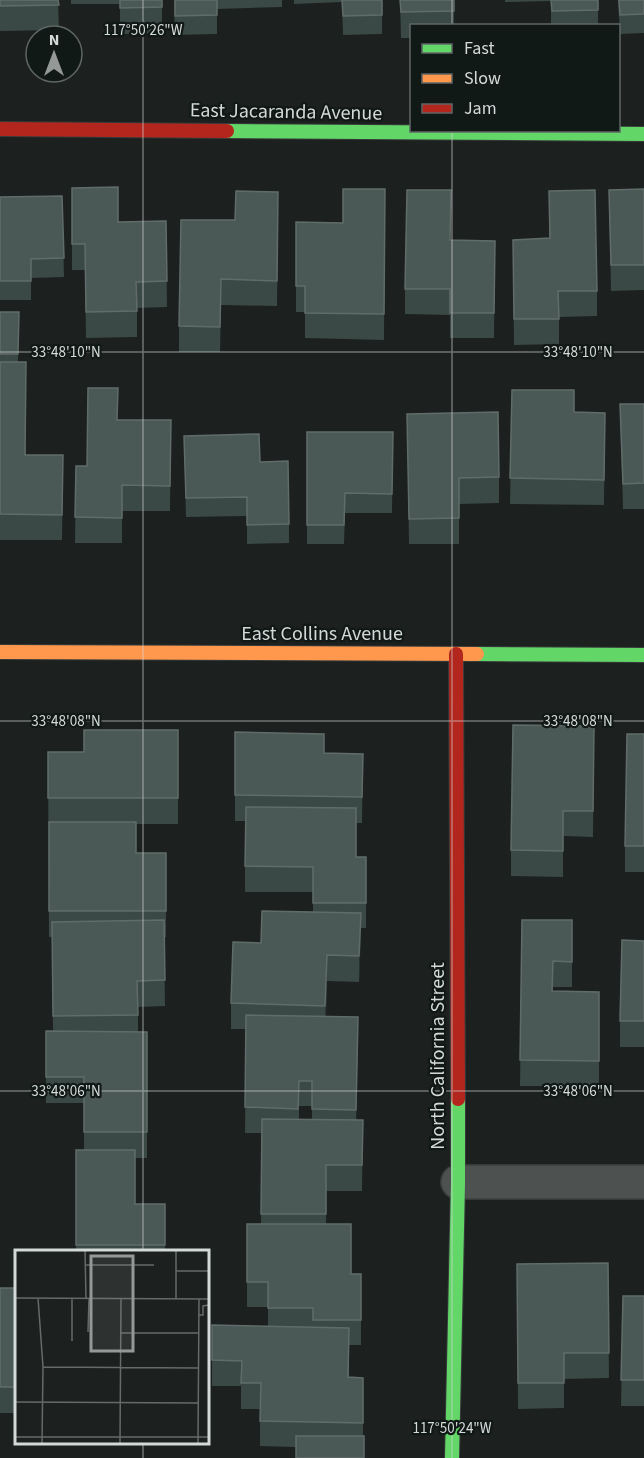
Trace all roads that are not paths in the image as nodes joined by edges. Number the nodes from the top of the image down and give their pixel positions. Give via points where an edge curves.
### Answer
1 (0, 129) edge
2 (644, 134) edge
3 (0, 652) edge
4 (456, 654) junction
5 (644, 655) edge
6 (458, 1182) junction
7 (644, 1182) edge
8 (452, 1458) edge

1 - 2 street, East Jacaranda Avenue
3 - 4 street, East Collins Avenue
4 - 5 street, East Collins Avenue
4 - 6 street, North California Street
6 - 7 street
6 - 8 street, North California Street

